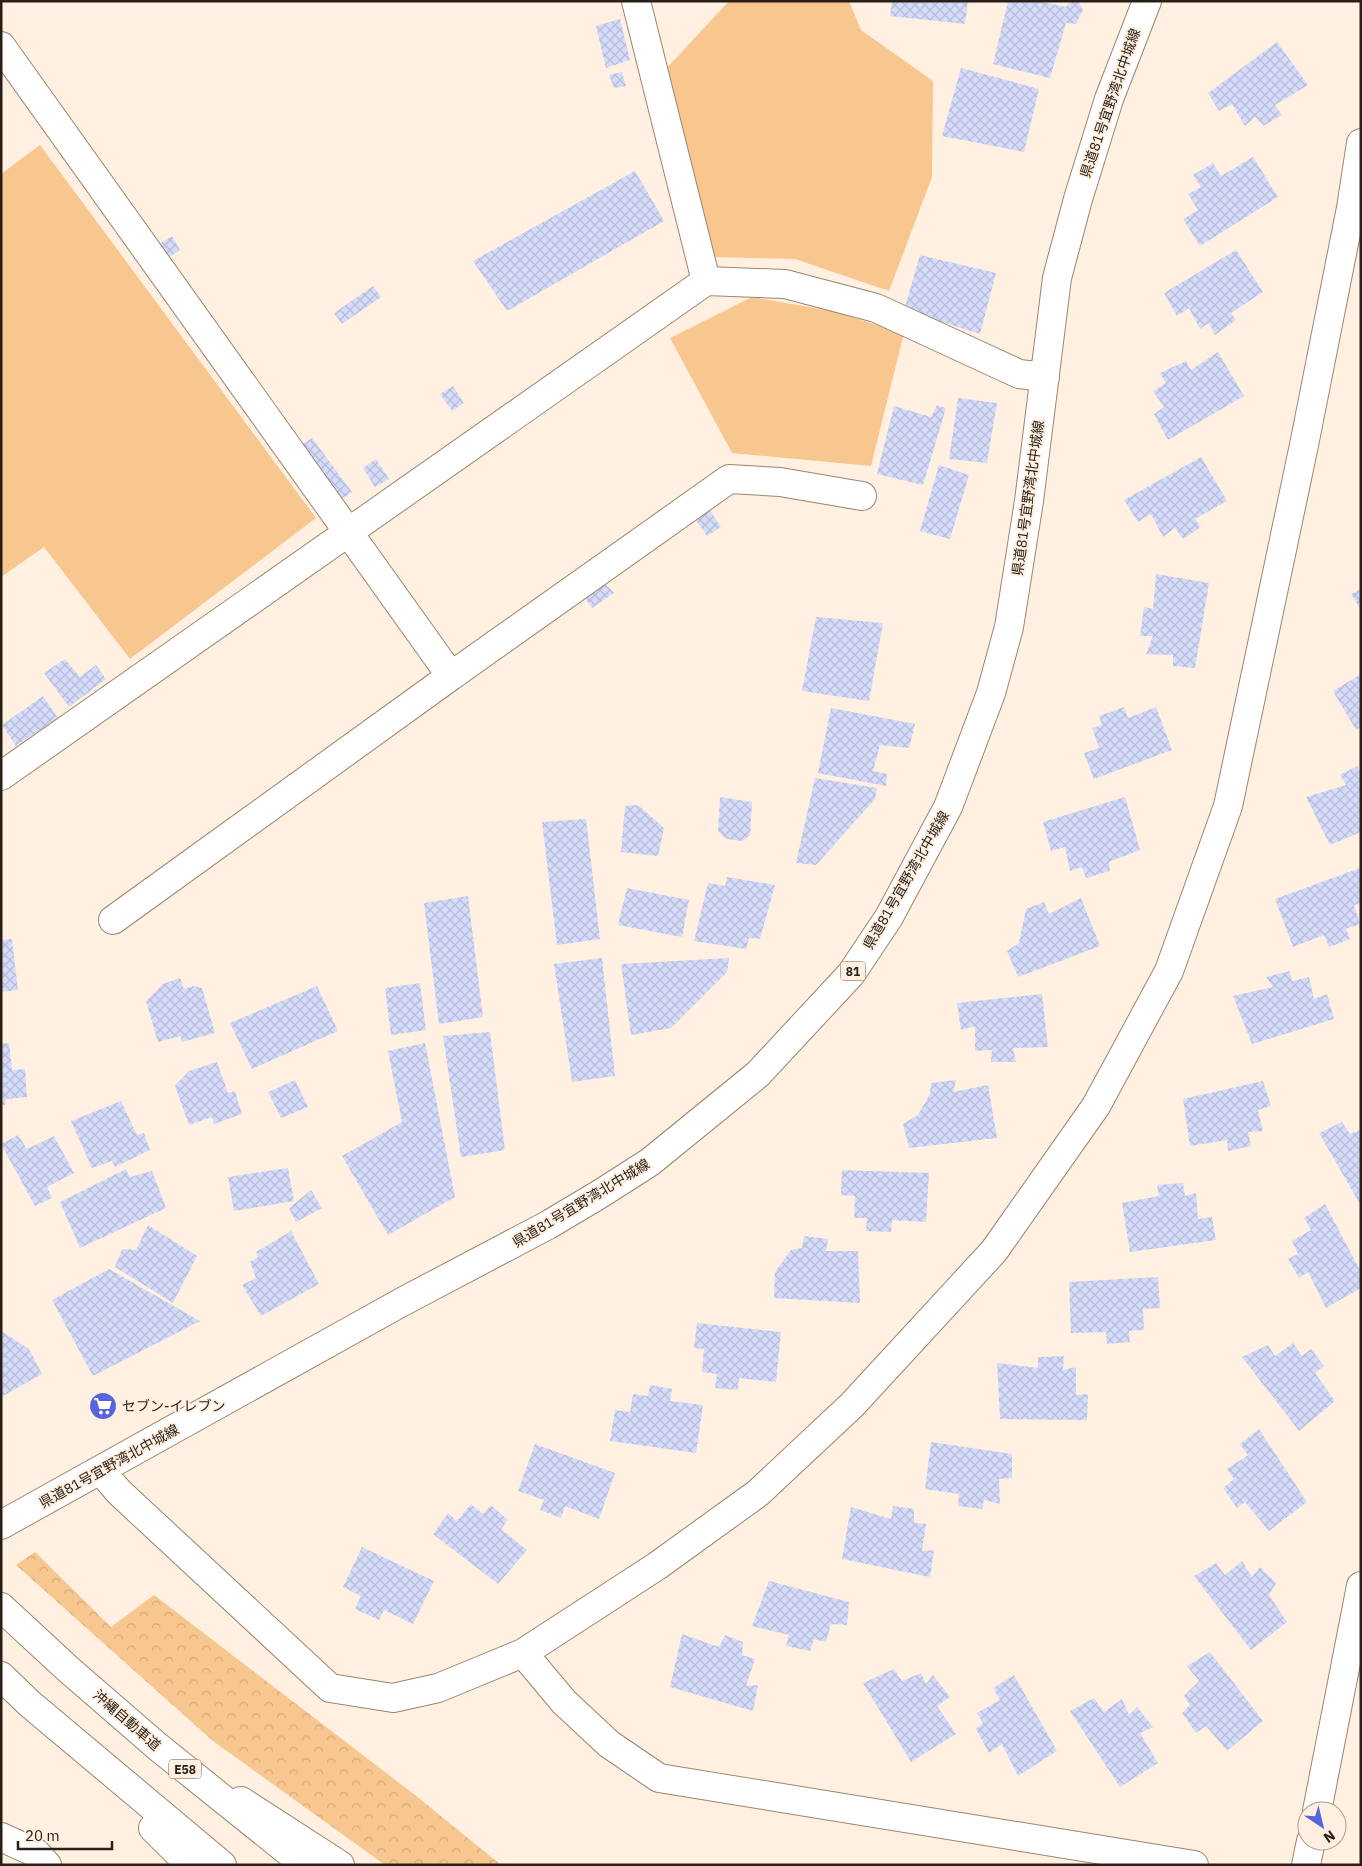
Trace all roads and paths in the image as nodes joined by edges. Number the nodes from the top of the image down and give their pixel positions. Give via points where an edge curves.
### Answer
1 (636, 1) edge
2 (1147, 1) edge
3 (1, 46) edge
4 (1361, 143) edge
5 (706, 281) junction
6 (1046, 376) junction
7 (862, 496) dead end
8 (348, 532) junction
9 (451, 676) junction
10 (1, 776) edge
11 (113, 920) dead end
12 (101, 1471) junction
13 (1, 1525) edge
14 (1361, 1586) edge
15 (1, 1607) edge
16 (523, 1652) junction
17 (1, 1676) edge
18 (30, 1704) junction
19 (158, 1748) junction
20 (1319, 1801) edge
21 (1, 1837) edge
22 (1309, 1851) edge
23 (47, 1865) edge
24 (190, 1865) edge
25 (222, 1865) edge
26 (306, 1865) edge
27 (340, 1865) edge
28 (1194, 1865) edge
29 (1306, 1865) edge

1 - 5 main road
2 - 6 main road, 県道81号宜野湾北中城線 / 81 via 1109,99 1056,278
3 - 8 main road
4 - 16 main road via 1304,445 1228,806 1169,970 1096,1106 994,1251 852,1405 758,1493 658,1566
5 - 6 main road via 784,284 876,308 1019,374
5 - 8 main road
6 - 12 main road, 県道81号宜野湾北中城線 / 81 via 1009,627 991,693 944,815 889,917 851,974 758,1074 650,1162 548,1225 402,1302
7 - 9 main road via 780,482 729,479
8 - 9 main road
8 - 10 main road
9 - 11 main road
12 - 13 main road, 県道81号宜野湾北中城線 / 81
12 - 16 main road via 119,1492 330,1688 393,1698 438,1688
14 - 20 main road
15 - 19 main road, 沖縄自動車道 / E58
16 - 28 main road via 564,1702 609,1744 659,1778
17 - 18 main road
18 - 24 main road
18 - 25 main road
19 - 26 main road, 沖縄自動車道 / E58
19 - 27 main road
21 - 23 main road via 36,1853
22 - 29 main road

